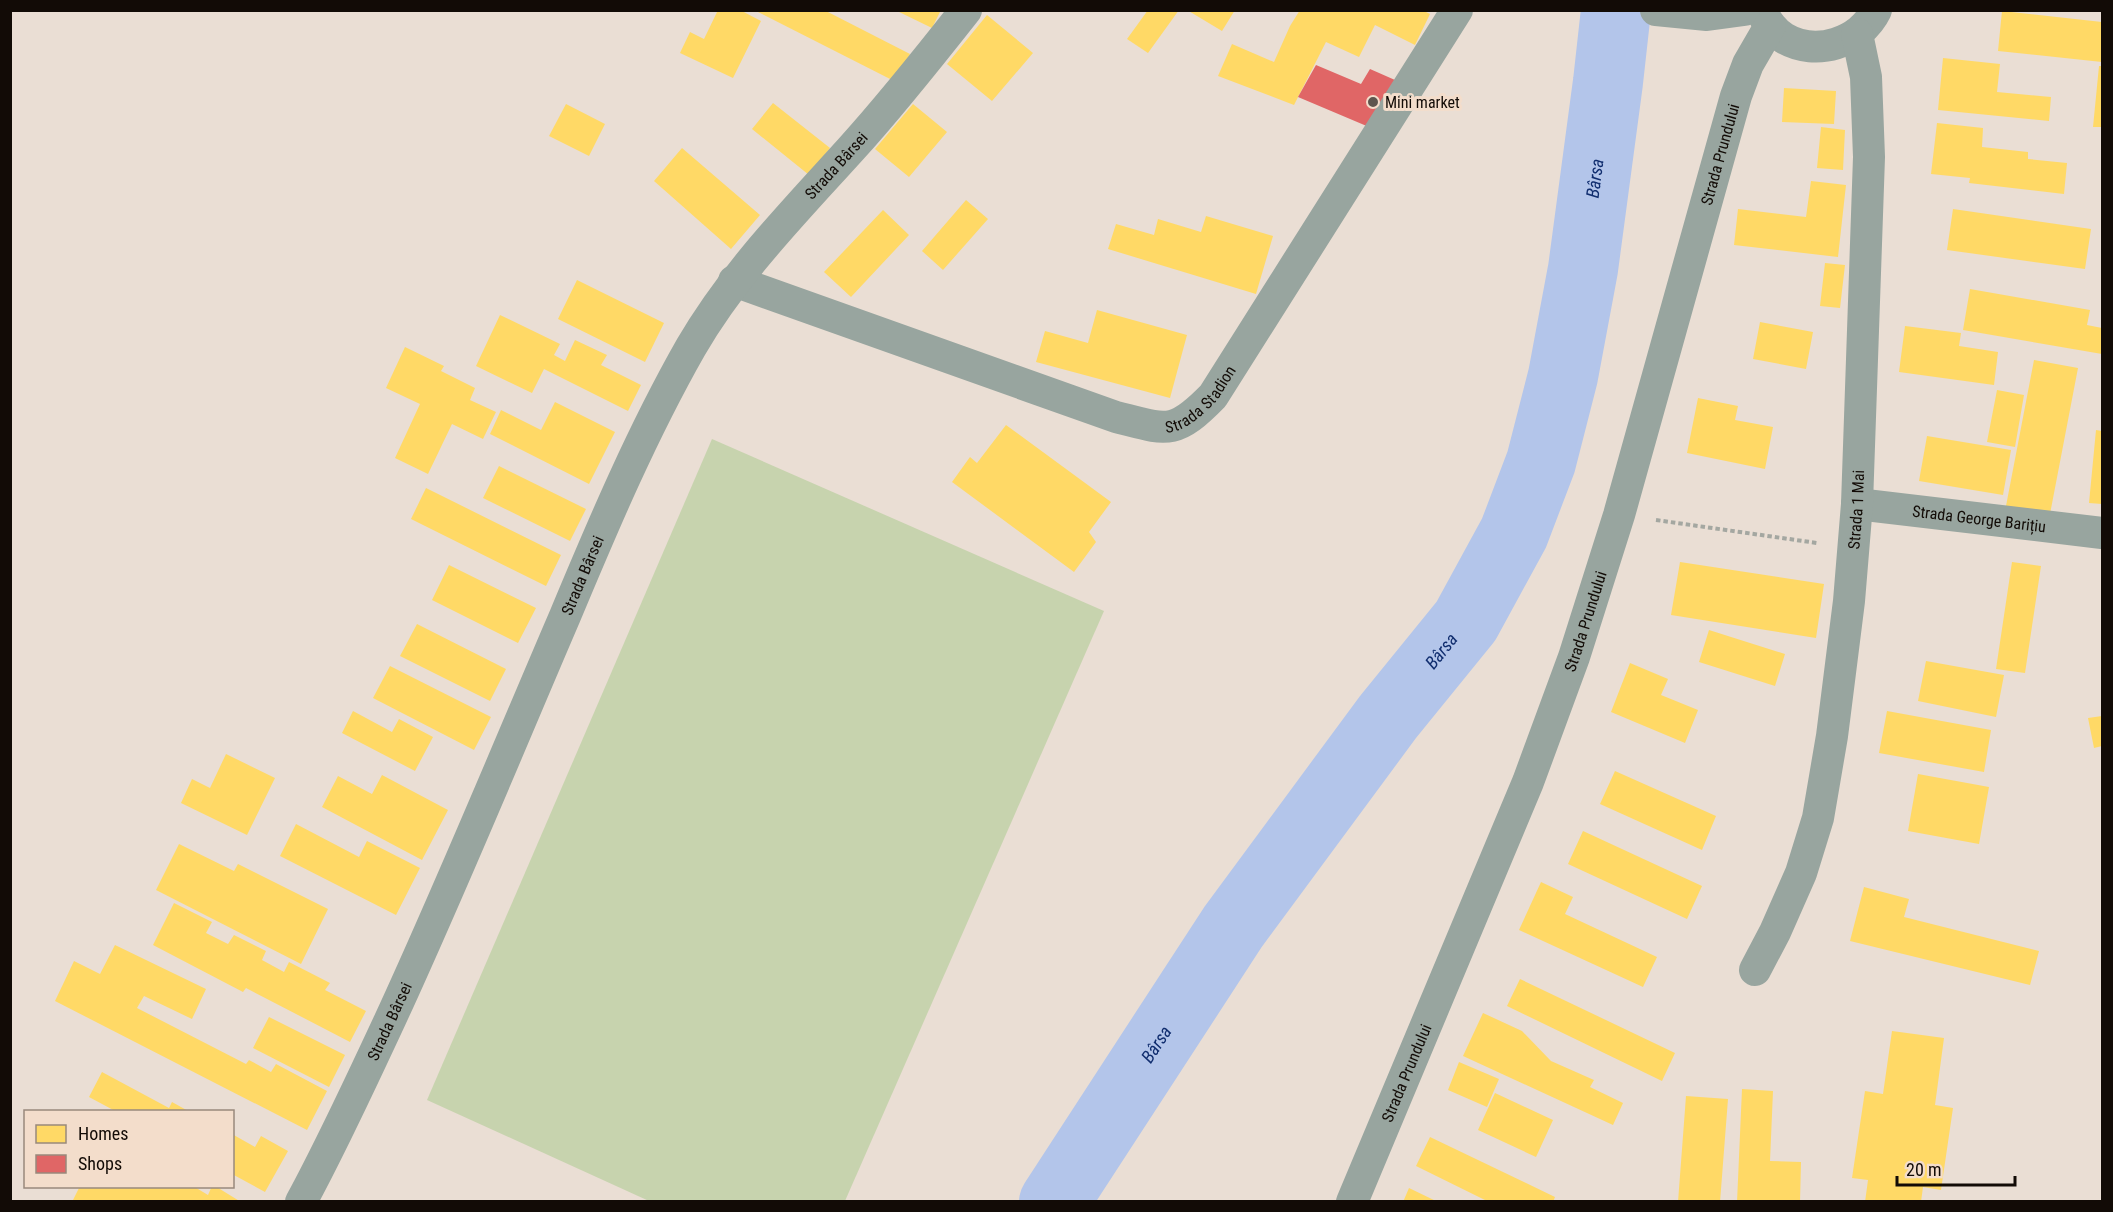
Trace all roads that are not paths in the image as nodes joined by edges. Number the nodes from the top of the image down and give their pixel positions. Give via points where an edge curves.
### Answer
1 (966, 10) edge
2 (1457, 10) edge
3 (1670, 12) edge
4 (1758, 16) edge
5 (1866, 22) edge
6 (734, 281) junction
7 (1857, 504) junction
8 (2103, 533) edge
9 (1755, 970) dead end
10 (301, 1202) edge
11 (1352, 1202) edge

1 - 6 street, Strada Bârsei via 855,145
2 - 6 street, Strada Stadion via 1213,396 1192,416 1169,428 1116,417
3 - 4 street
4 - 5 street via 1785,38 1822,47 1840,43
4 - 11 street, Strada Prundului via 1748,64 1619,515 1574,657 1528,782
5 - 7 street, Strada 1 Mai via 1869,157
6 - 10 street, Strada Bârsei via 648,429 416,963
7 - 8 street, Strada George Barițiu
7 - 9 street, Strada 1 Mai via 1836,705 1818,818 1801,873

